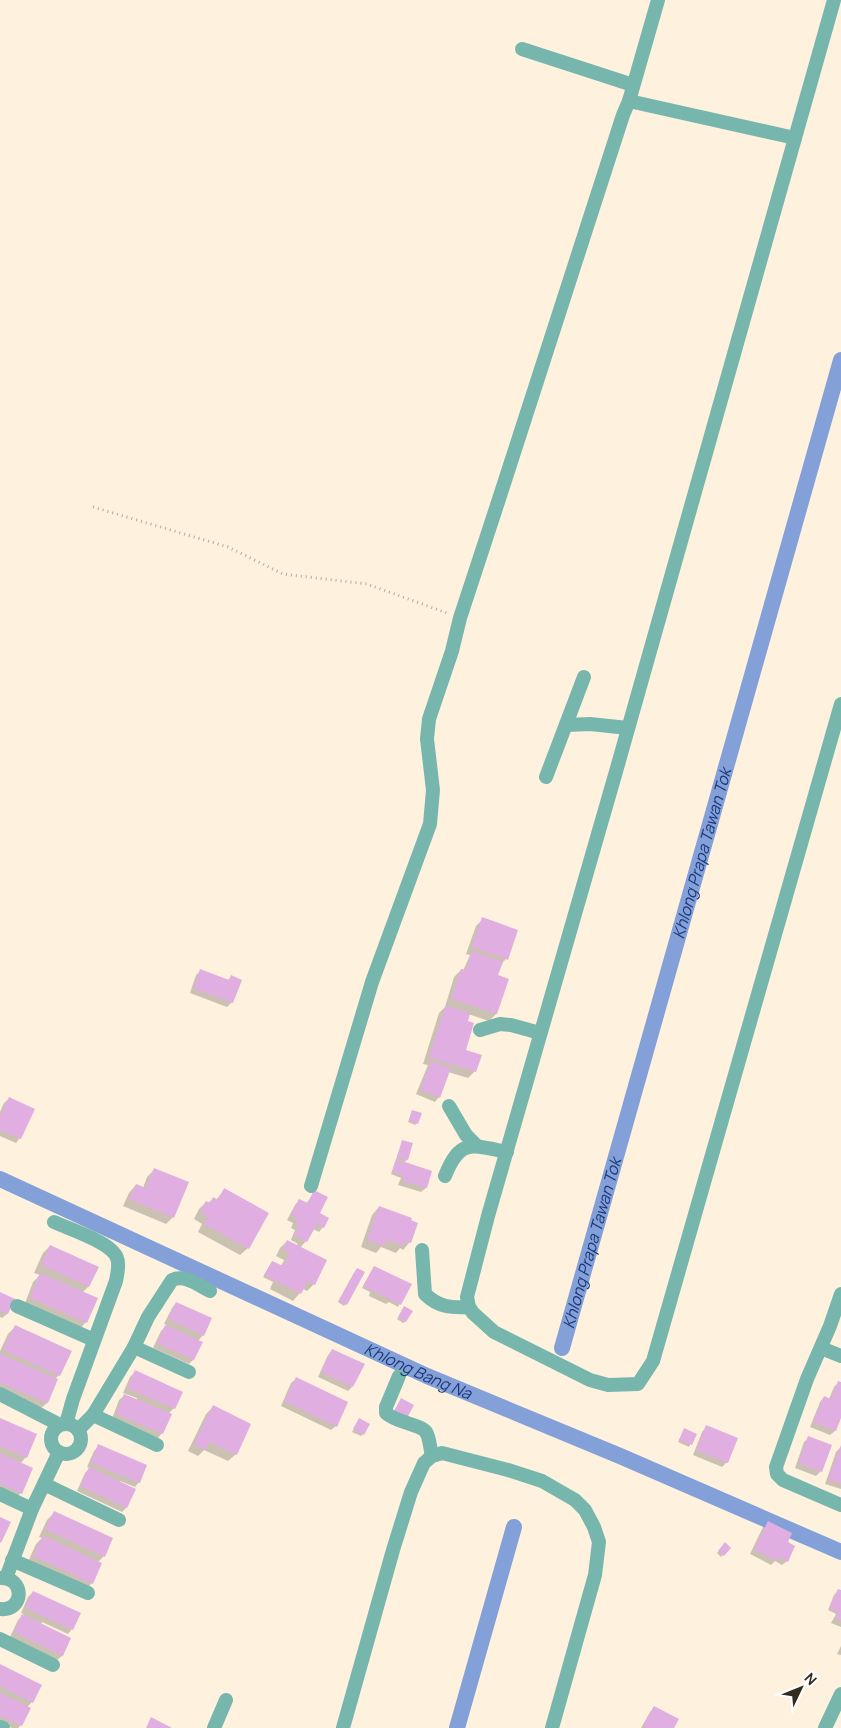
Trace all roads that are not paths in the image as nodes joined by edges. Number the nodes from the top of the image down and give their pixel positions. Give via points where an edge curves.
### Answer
1 (658, 0) edge
2 (834, 0) edge
3 (522, 49) dead end
4 (633, 85) junction
5 (629, 101) junction
6 (795, 138) junction
7 (584, 676) dead end
8 (841, 704) edge
9 (566, 725) junction
10 (628, 728) junction
11 (546, 777) dead end
12 (480, 1030) dead end
13 (540, 1033) junction
14 (449, 1106) dead end
15 (477, 1146) junction
16 (507, 1152) junction
17 (445, 1176) dead end
18 (311, 1186) dead end
19 (54, 1222) dead end
20 (422, 1250) dead end
21 (210, 1291) dead end
22 (841, 1294) edge
23 (17, 1306) dead end
24 (469, 1307) junction
25 (94, 1340) junction
26 (134, 1347) junction
27 (821, 1348) junction
28 (841, 1356) edge
29 (189, 1372) dead end
30 (399, 1376) dead end
31 (0, 1394) edge
32 (94, 1415) junction
33 (68, 1426) junction
34 (156, 1445) dead end
35 (59, 1452) junction
36 (432, 1456) junction
37 (44, 1484) junction
38 (0, 1494) edge
39 (841, 1506) edge
40 (32, 1509) junction
41 (119, 1520) dead end
42 (12, 1560) junction
43 (3, 1578) edge
44 (88, 1593) dead end
45 (0, 1609) edge
46 (0, 1639) edge
47 (53, 1665) dead end
48 (841, 1694) edge
49 (226, 1700) dead end
50 (214, 1728) edge
51 (343, 1728) edge
52 (552, 1728) edge
53 (826, 1728) edge

1 - 4 street
2 - 6 street
3 - 4 street
4 - 5 street
5 - 6 street
5 - 18 street via 429,719 427,739 433,790 430,824 372,982
6 - 10 street
7 - 9 street
8 - 24 street via 653,1362 647,1373 638,1384 624,1386 590,1380 494,1332
9 - 10 street
9 - 11 street
10 - 13 street
12 - 13 street via 500,1024
13 - 16 street
14 - 15 street via 466,1135
15 - 16 street
15 - 17 street via 456,1154
16 - 24 street via 467,1297
19 - 25 street via 112,1248 117,1258 116,1281
20 - 24 street via 425,1294 440,1305
21 - 26 street via 185,1278 172,1280 148,1317
22 - 27 street
23 - 25 street
25 - 33 street via 73,1399
26 - 29 street
26 - 32 street
27 - 28 street
27 - 39 street via 776,1467 783,1480
30 - 36 street via 386,1413 392,1419 426,1432
31 - 33 street
32 - 33 street
32 - 34 street
33 - 35 street via 54,1429 51,1435 51,1442
33 - 35 street via 80,1436 80,1443 72,1453
35 - 37 street
36 - 51 street via 424,1463 411,1492
36 - 52 street via 442,1453 542,1482 575,1500 594,1526 599,1542 595,1576
37 - 40 street
37 - 41 street
38 - 40 street
40 - 42 street
42 - 43 street
42 - 44 street
43 - 45 street via 17,1586 18,1599 10,1608
46 - 47 street
48 - 53 street
49 - 50 street

